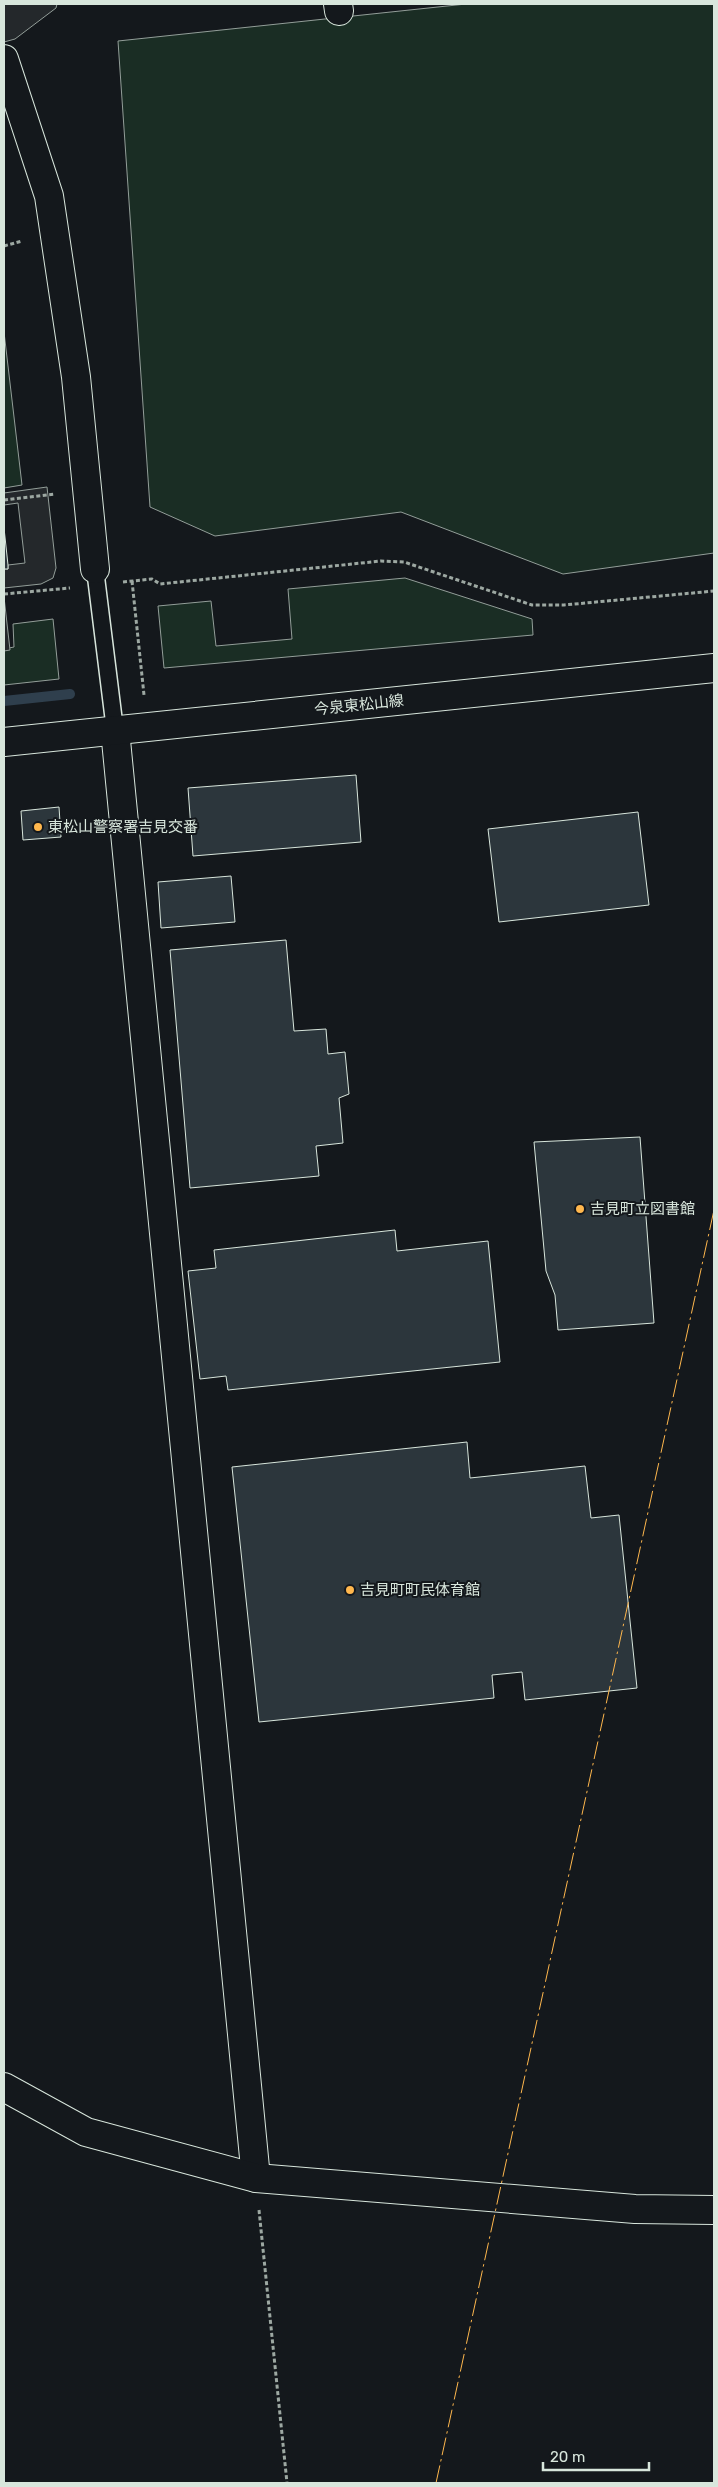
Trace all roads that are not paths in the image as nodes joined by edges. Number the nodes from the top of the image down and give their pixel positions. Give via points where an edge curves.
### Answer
1 (4, 59) edge
2 (96, 577) joint
3 (714, 668) edge
4 (115, 730) junction
5 (4, 742) edge
6 (4, 2087) edge
7 (256, 2178) junction
8 (714, 2210) edge

1 - 2 street via 49,196 76,376
2 - 4 lane
3 - 4 street, 今泉東松山線
4 - 5 street, 今泉東松山線
4 - 7 street
6 - 7 street via 86,2132
7 - 8 street via 635,2209

